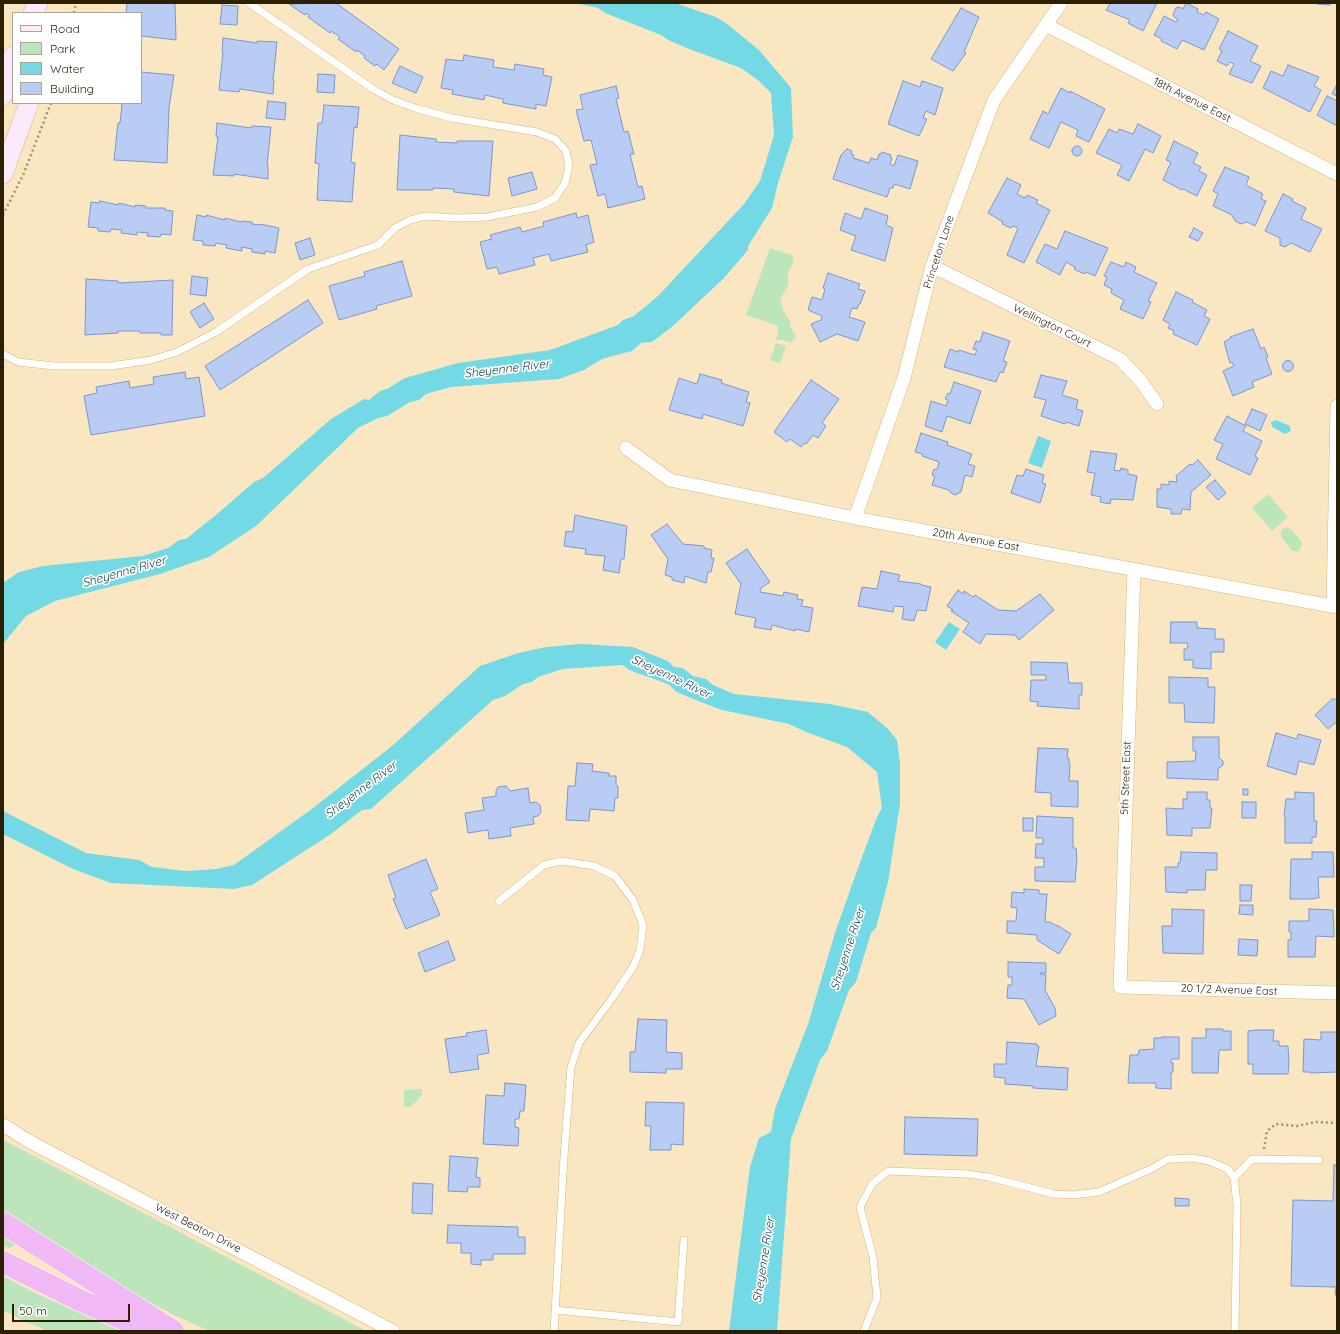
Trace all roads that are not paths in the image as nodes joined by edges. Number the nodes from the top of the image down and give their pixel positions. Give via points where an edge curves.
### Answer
1 (40, 3) edge
2 (249, 3) edge
3 (1061, 3) edge
4 (34, 12) edge
5 (1046, 25) junction
6 (12, 60) edge
7 (3, 95) edge
8 (29, 104) edge
9 (3, 174) edge
10 (1337, 174) edge
11 (932, 266) junction
12 (3, 354) edge
13 (1157, 404) dead end
14 (1337, 406) edge
15 (626, 448) dead end
16 (855, 518) junction
17 (1134, 570) junction
18 (1335, 607) edge
19 (499, 901) dead end
20 (1120, 987) joint
21 (1337, 993) edge
22 (3, 1125) edge
23 (1319, 1160) dead end
24 (1234, 1178) junction
25 (3, 1223) edge
26 (684, 1240) dead end
27 (3, 1262) edge
28 (555, 1310) junction
29 (151, 1331) edge
30 (173, 1331) edge
31 (393, 1331) edge
32 (554, 1331) edge
33 (864, 1331) edge
34 (1235, 1331) edge

1 - 4 main road
2 - 12 lane via 373,89 393,100 452,118 537,132 555,139 566,151 569,166 565,183 555,198 537,207 487,217 426,216 410,220 395,228 378,245 308,269 216,332 177,352 151,360 111,366 54,366 18,362
3 - 5 street, Princeton Lane
5 - 10 street, 18th Avenue East
5 - 11 street, Princeton Lane via 994,100
6 - 7 main road
8 - 9 main road
11 - 13 street, Wellington Court via 1120,359 1140,380
11 - 16 street, Princeton Lane via 904,378
14 - 18 street
15 - 16 street, 20th Avenue East via 670,480
16 - 17 street, 20th Avenue East
17 - 18 street, 20th Avenue East
17 - 20 street, 5th Street East
19 - 28 lane via 544,865 561,861 594,866 614,876 633,900 643,925 640,950 633,967 579,1043 571,1067
20 - 21 street, 20 1/2 Avenue East
22 - 31 street, West Beaton Drive via 32,1143
23 - 24 lane via 1252,1159
24 - 33 lane via 1228,1169 1209,1161 1193,1158 1168,1159 1099,1192 1072,1195 1054,1194 967,1174 888,1171 872,1184 860,1207 873,1256 877,1298
24 - 34 lane via 1237,1204
25 - 30 highway
26 - 28 lane via 678,1322
27 - 29 highway
28 - 32 lane

